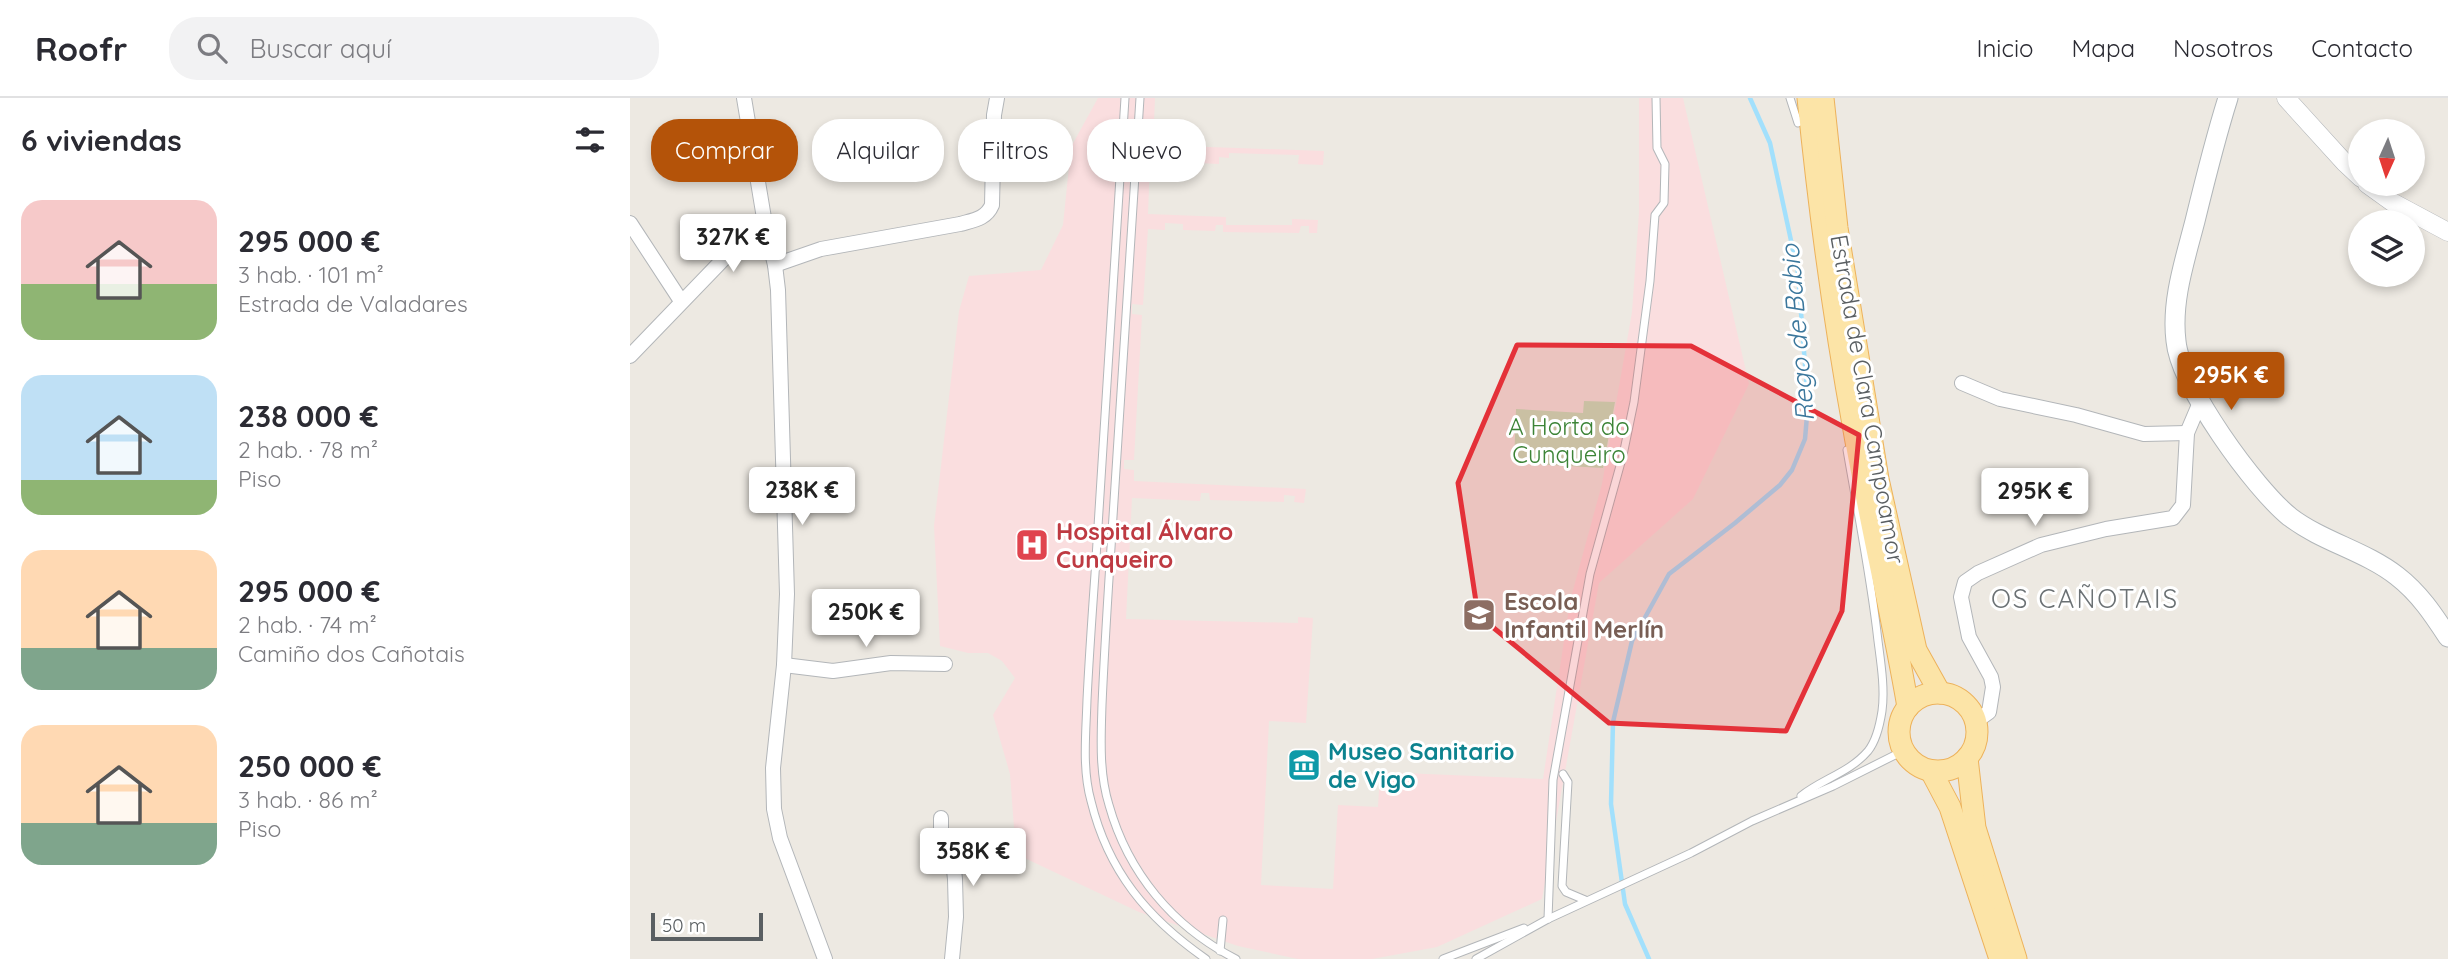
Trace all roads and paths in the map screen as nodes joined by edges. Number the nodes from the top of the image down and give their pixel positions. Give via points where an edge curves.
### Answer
1 (744, 98) edge
2 (997, 98) edge
3 (1125, 98) edge
4 (1140, 98) edge
5 (1657, 98) edge
6 (1790, 98) edge
7 (1796, 98) edge
8 (1808, 98) edge
9 (1823, 98) edge
10 (2228, 98) edge
11 (2286, 98) edge
12 (1798, 123) junction
13 (2348, 166) edge
14 (2384, 196) edge
15 (630, 223) edge
16 (765, 224) junction
17 (2448, 232) edge
18 (775, 265) junction
19 (681, 301) junction
20 (630, 356) edge
21 (1962, 383) dead end
22 (2201, 400) junction
23 (2187, 433) junction
24 (1847, 450) junction
25 (1866, 494) junction
26 (2448, 637) edge
27 (944, 664) dead end
28 (785, 665) junction
29 (1940, 694) junction
30 (1908, 707) junction
31 (1975, 722) junction
32 (1903, 751) junction
33 (1967, 758) junction
34 (1931, 771) junction
35 (1563, 774) dead end
36 (1795, 801) junction
37 (942, 818) dead end
38 (1586, 900) junction
39 (1548, 919) junction
40 (1223, 920) dead end
41 (1220, 951) junction
42 (825, 959) edge
43 (952, 959) edge
44 (1206, 959) edge
45 (1236, 959) edge
46 (1443, 959) edge
47 (1476, 959) edge
48 (2000, 959) edge
49 (2015, 959) edge

1 - 16 street
2 - 18 street via 988,213 960,224 821,249
3 - 44 lane via 1086,762 1098,825 1121,875 1138,900
4 - 41 lane via 1104,663 1102,770 1108,804 1135,867 1170,911
5 - 39 lane via 1657,148 1665,164 1664,203 1655,215 1634,402 1590,574 1553,779
6 - 12 lane
7 - 12 main road, Estrada de Clara Campoamor
8 - 25 main road, Estrada de Clara Campoamor via 1835,320
9 - 29 main road, Estrada de Clara Campoamor via 1839,241 1878,479 1916,650
10 - 22 main road via 2179,284 2175,319 2184,369
11 - 13 street
12 - 24 main road, Estrada de Clara Campoamor via 1820,295
14 - 17 street
15 - 19 street
16 - 18 street
16 - 19 street via 738,244
18 - 28 street via 787,594
19 - 20 street
21 - 23 street via 2000,399 2144,434
22 - 23 street
22 - 26 main road via 2266,495 2321,537 2396,574 2419,595
23 - 31 street via 2185,495 2173,518 2040,545 1965,582 1961,597 1969,637 1993,687 1989,712
24 - 25 main road, Estrada de Clara Campoamor
24 - 36 lane via 1871,581 1882,710 1869,750 1849,769
25 - 30 main road, Estrada de Clara Campoamor
27 - 28 street via 891,663 833,671
28 - 42 street via 773,768 774,809 780,838
29 - 30 main road via 1917,699
29 - 31 main road via 1962,702
30 - 32 main road, Estrada de Clara Campoamor via 1899,729
31 - 33 main road via 1977,735
32 - 34 main road
32 - 36 lane
33 - 34 main road via 1944,771
33 - 49 main road via 1975,828
34 - 48 main road via 1950,807
35 - 38 lane via 1568,782 1562,886 1572,896
36 - 38 lane
37 - 43 street via 941,836 953,861 955,879
38 - 39 lane
39 - 46 lane
39 - 47 lane
40 - 41 lane
41 - 45 lane

